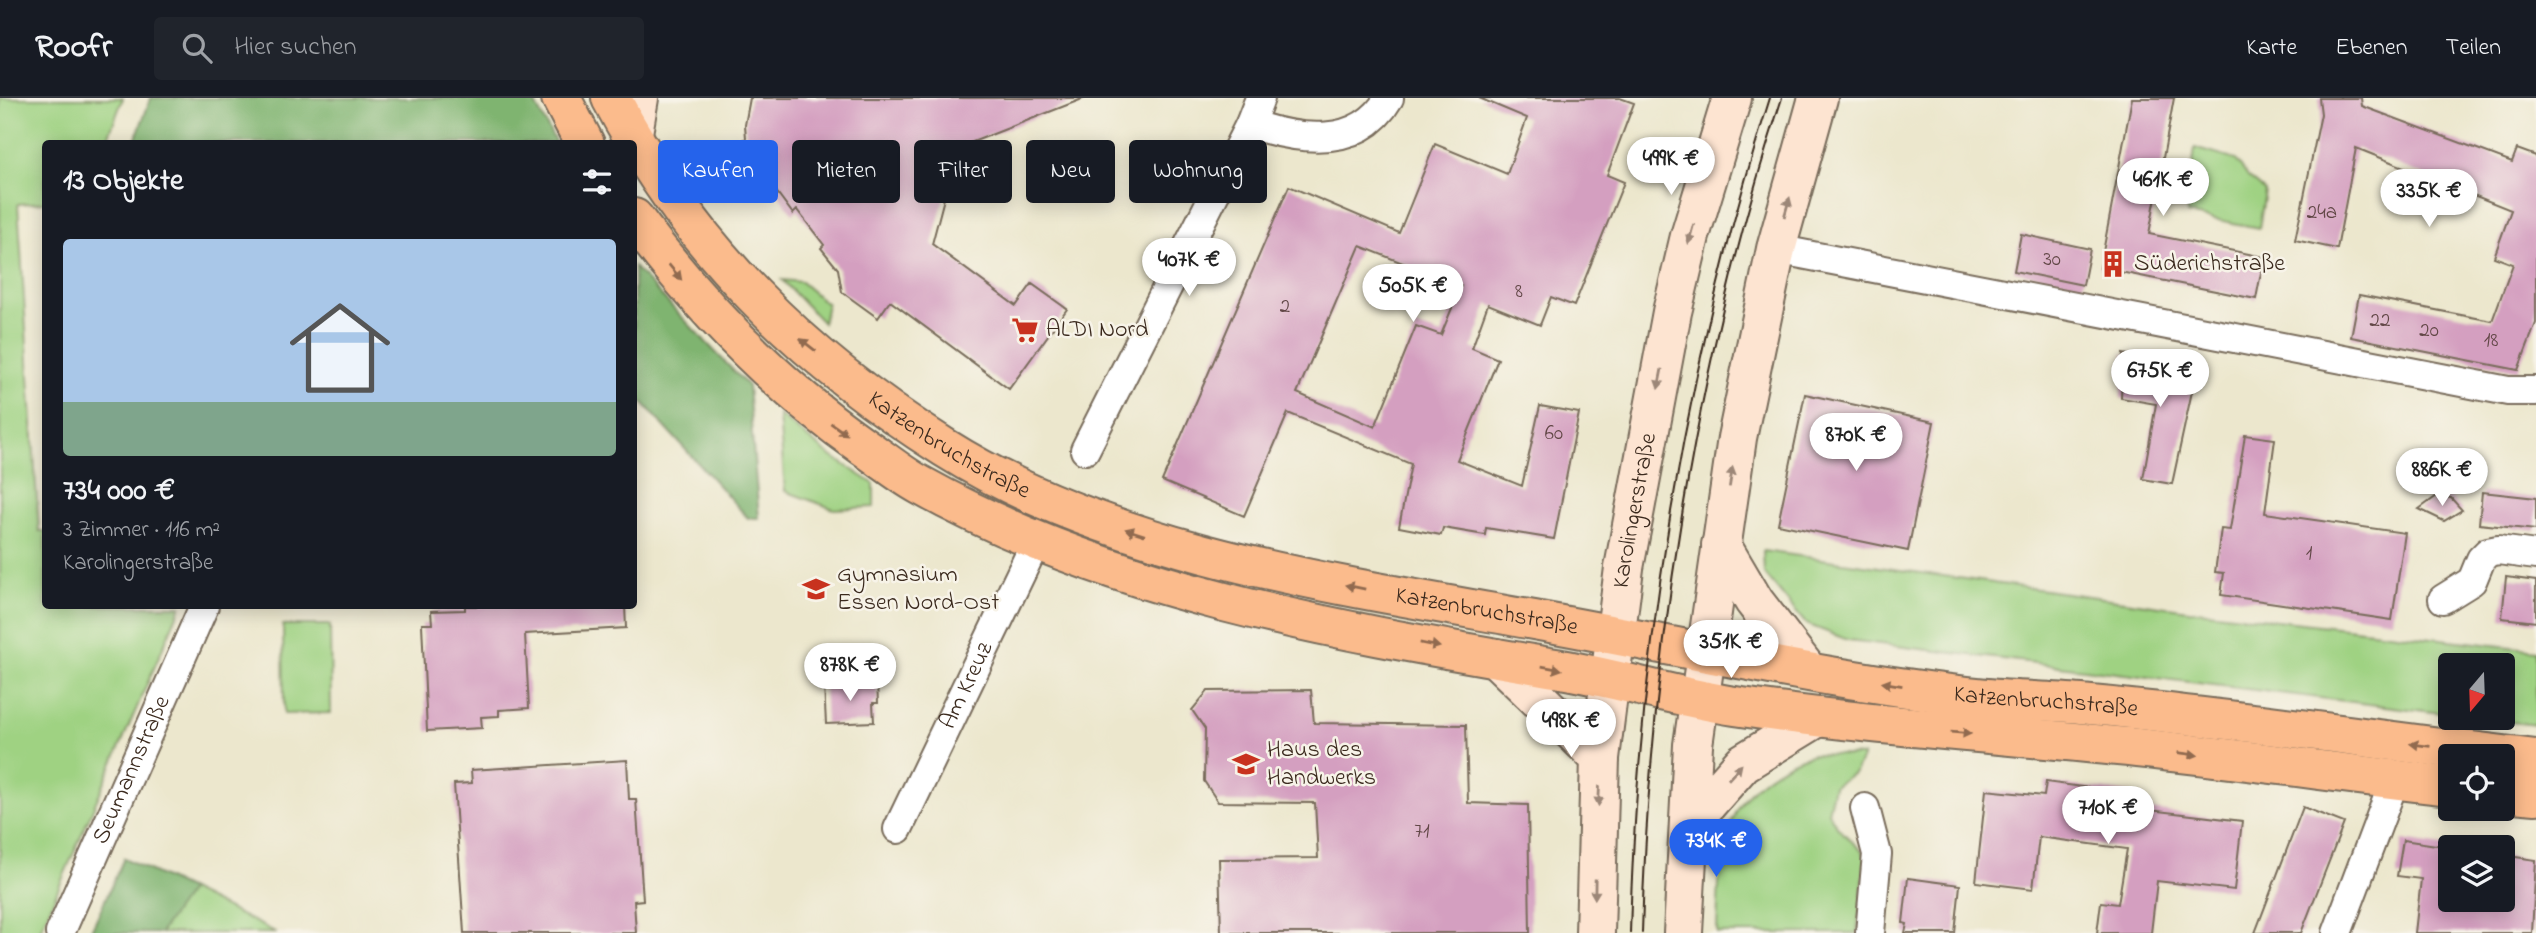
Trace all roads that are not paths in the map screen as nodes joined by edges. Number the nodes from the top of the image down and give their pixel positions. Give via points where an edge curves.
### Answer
1 (561, 98) edge
2 (611, 98) edge
3 (639, 98) edge
4 (1260, 98) edge
5 (1389, 98) edge
6 (1732, 98) edge
7 (1818, 98) edge
8 (1250, 124) junction
9 (632, 138) joint
10 (583, 140) edge
11 (637, 146) edge
12 (637, 222) edge
13 (1776, 249) junction
14 (2536, 391) edge
15 (1085, 450) dead end
16 (1036, 542) junction
17 (1721, 545) junction
18 (2536, 555) edge
19 (2443, 599) dead end
20 (203, 609) edge
21 (1615, 636) junction
22 (1704, 654) junction
23 (1496, 658) junction
24 (1808, 671) junction
25 (1609, 679) junction
26 (1699, 699) junction
27 (1818, 717) junction
28 (1601, 758) junction
29 (2536, 759) edge
30 (2395, 779) junction
31 (2438, 784) edge
32 (2515, 793) edge
33 (2536, 795) edge
34 (1865, 808) dead end
35 (1690, 823) junction
36 (898, 829) dead end
37 (60, 933) edge
38 (1595, 933) edge
39 (1684, 933) edge
40 (1870, 933) edge
41 (2337, 933) edge

1 - 10 main road
2 - 9 main road, Katzenbruchstraße
3 - 9 main road
4 - 8 street
5 - 8 street via 1383,109 1356,130 1322,139
6 -> 21 main road, Karolingerstraße via 1672,312
13 -> 7 main road
8 - 15 street
21 -> 11 main road, Katzenbruchstraße via 1216,557 1093,517 992,474 946,449 783,326 724,267
12 -> 16 main road, Katzenbruchstraße via 722,326 823,418 917,483
13 - 14 street via 2508,391
17 -> 13 main road via 1737,438
16 -> 23 main road, Katzenbruchstraße via 1219,603
16 - 36 street, Am Kreuz
17 - 22 main road
17 - 24 main road via 1754,601
18 - 19 street via 2488,552 2472,581
20 - 37 street, Seumannstraße
21 - 22 main road, Katzenbruchstraße
21 - 25 main road, Karolingerstraße
22 - 24 main road, Katzenbruchstraße
22 - 26 main road
23 -> 25 main road, Katzenbruchstraße
23 - 28 main road
29 -> 24 main road, Katzenbruchstraße via 2082,704 1984,698
25 - 26 main road, Katzenbruchstraße
25 - 28 main road, Karolingerstraße
26 - 27 main road, Katzenbruchstraße
26 - 35 main road
27 -> 30 main road, Katzenbruchstraße
35 -> 27 main road via 1743,763
28 -> 38 main road, Karolingerstraße
30 - 31 main road, Katzenbruchstraße
30 - 41 street
32 - 33 main road
34 - 40 street via 1878,861
35 - 39 main road

